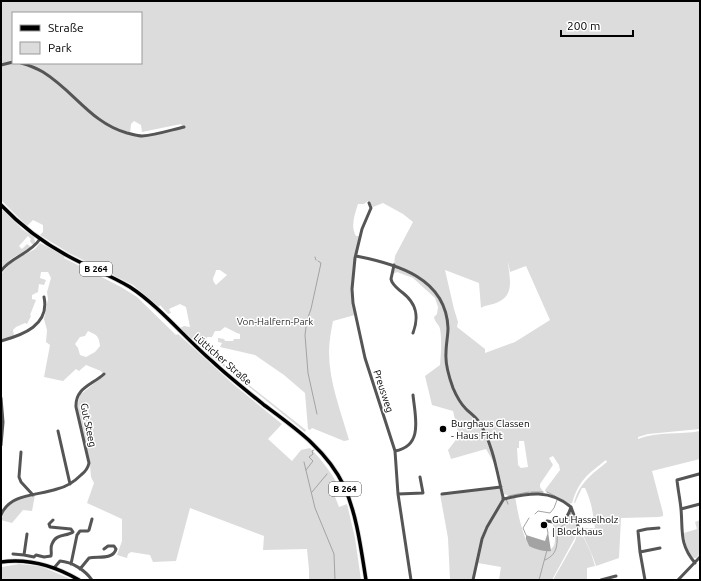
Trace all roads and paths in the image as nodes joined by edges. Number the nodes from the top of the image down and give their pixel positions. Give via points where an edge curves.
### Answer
1 (12, 62) edge
2 (23, 64) edge
3 (1, 65) edge
4 (184, 127) dead end
5 (369, 203) dead end
6 (1, 205) edge
7 (40, 239) junction
8 (356, 256) junction
9 (394, 265) junction
10 (1, 271) edge
11 (44, 297) dead end
12 (413, 333) dead end
13 (1, 342) edge
14 (104, 374) dead end
15 (413, 395) dead end
16 (1, 398) edge
17 (2, 422) edge
18 (58, 431) dead end
19 (1, 445) edge
20 (395, 451) junction
21 (21, 452) dead end
22 (700, 474) edge
23 (420, 477) dead end
24 (70, 484) junction
25 (501, 487) junction
26 (398, 494) junction
27 (442, 494) dead end
28 (33, 495) junction
29 (504, 499) junction
30 (700, 504) edge
31 (571, 507) junction
32 (681, 509) junction
33 (1, 515) edge
34 (92, 519) dead end
35 (53, 520) dead end
36 (547, 521) dead end
37 (578, 526) dead end
38 (659, 528) dead end
39 (27, 534) dead end
40 (660, 548) dead end
41 (104, 549) dead end
42 (640, 552) junction
43 (13, 554) dead end
44 (24, 555) junction
45 (34, 557) junction
46 (700, 557) edge
47 (1, 562) edge
48 (33, 562) junction
49 (694, 563) junction
50 (71, 564) junction
51 (54, 568) junction
52 (80, 569) junction
53 (616, 576) dead end
54 (79, 580) edge
55 (92, 580) edge
56 (366, 580) edge
57 (411, 580) edge
58 (473, 580) edge
59 (601, 580) edge
60 (645, 580) edge
61 (678, 580) edge

1 - 3 street
2 - 4 street via 46,74 96,117 113,128 143,136
5 - 8 street, Preusweg via 371,208 362,229
6 - 7 main road, Lütticher Straße / B 264 via 25,229
7 - 10 street via 34,247 12,260
7 - 56 main road, Lütticher Straße / B 264 via 139,294 213,362 320,451 338,475 350,503
8 - 9 street
8 - 20 street, Preusweg via 353,303 365,358
9 - 12 street via 392,282 415,308 417,320
9 - 25 street via 422,280 441,299 447,315 448,374 465,408 478,420 490,444
11 - 13 street via 44,315 37,325
14 - 24 street, Gut Steeg via 76,397 89,466
15 - 20 street via 416,434 411,444
16 - 17 street
17 - 19 street
18 - 24 street
20 - 26 street, Preusweg
21 - 28 street via 20,482
22 - 32 street via 677,480
23 - 26 street via 423,493
24 - 28 street, Gut Steeg
25 - 27 street
25 - 29 street
26 - 57 street, Preusweg
28 - 33 street, Gut Steeg via 12,502
29 - 31 street via 520,494 544,493
29 - 58 street via 482,539
30 - 32 street
31 - 36 street via 564,520
31 - 37 street
32 - 49 street via 683,545
34 - 50 street via 89,530 80,531 77,535
35 - 45 street via 49,524 50,527 72,529 73,532 56,538 51,556
38 - 42 street via 638,532
39 - 44 street
40 - 42 street
41 - 52 street via 114,546 116,552 111,556 89,558
42 - 60 street
43 - 44 street
44 - 45 street
45 - 48 street
46 - 49 street
47 - 48 main road
48 - 51 main road
49 - 61 street
50 - 51 street via 60,561
50 - 52 street
51 - 54 main road
52 - 55 street
53 - 59 street

